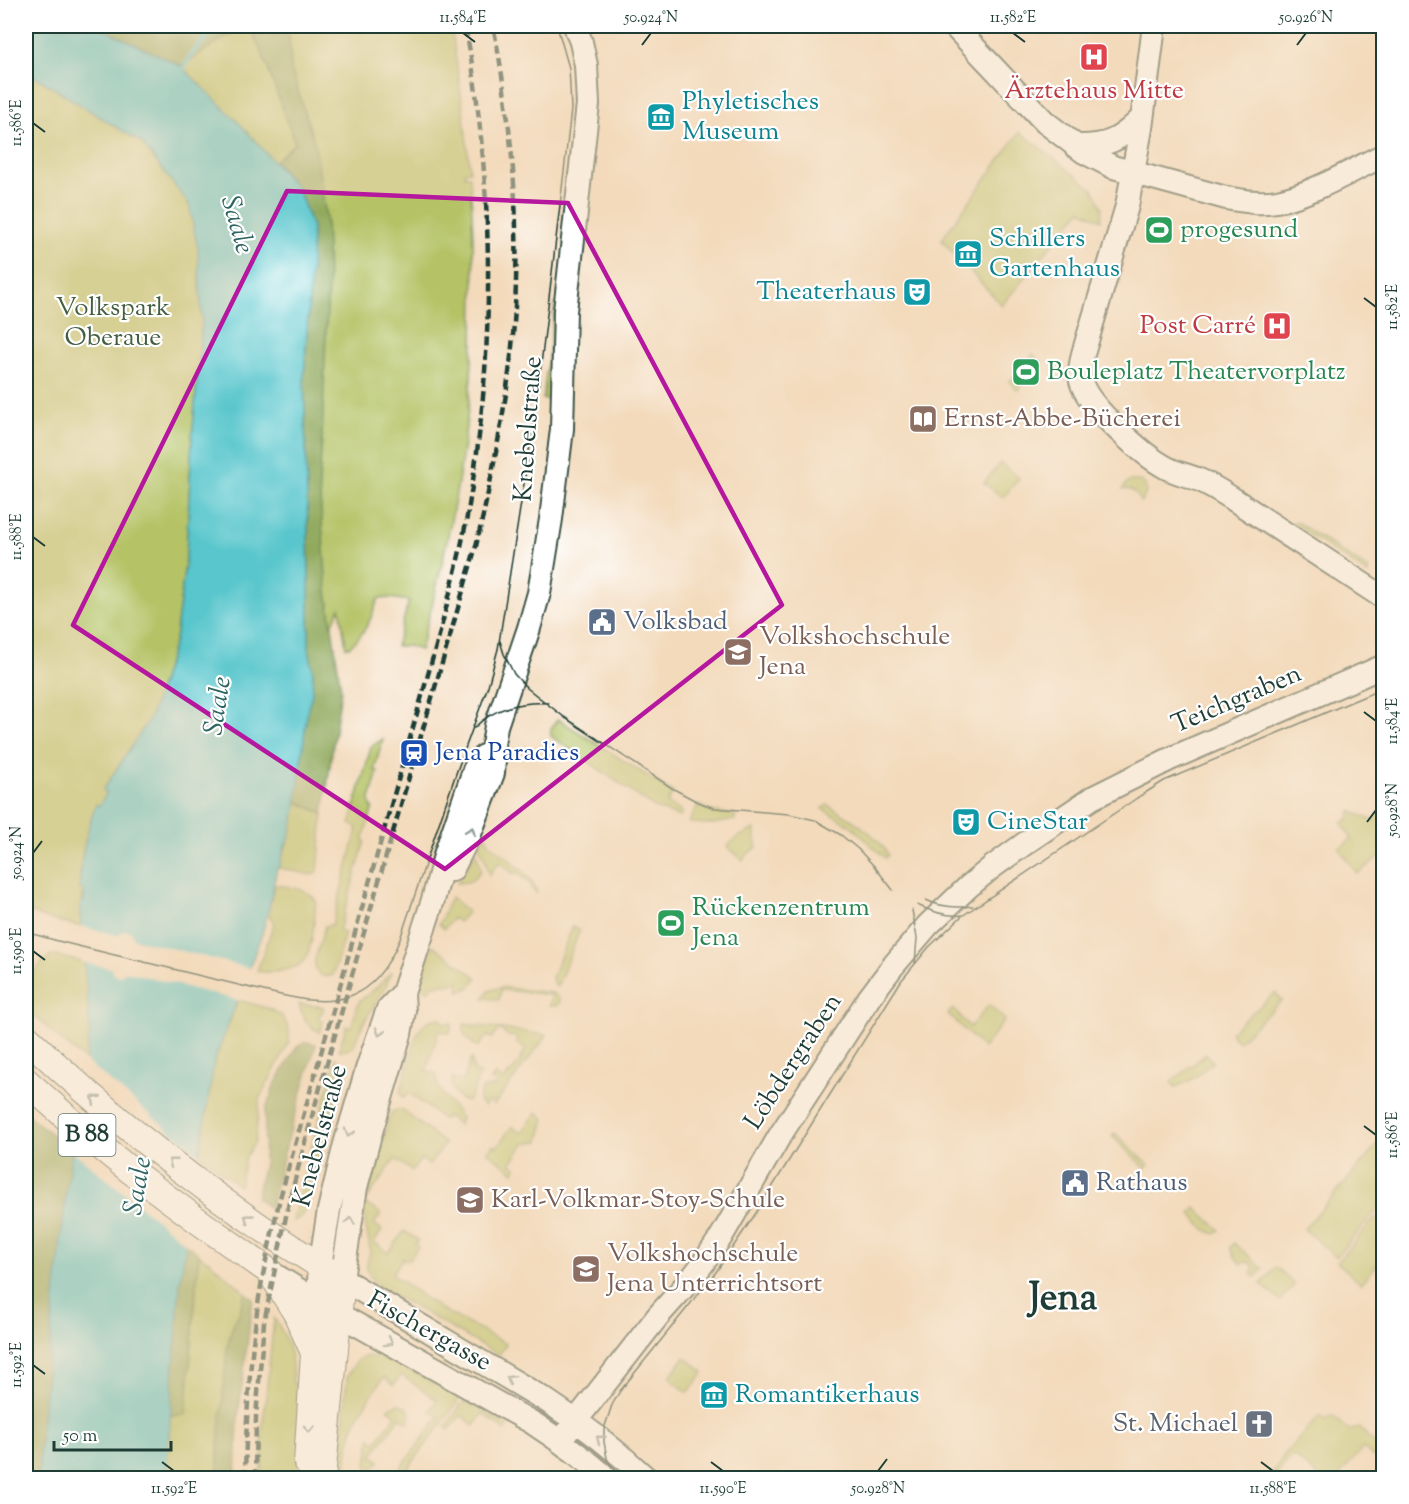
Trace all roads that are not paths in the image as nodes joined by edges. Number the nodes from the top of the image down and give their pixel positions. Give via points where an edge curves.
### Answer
1 (575, 26) edge
2 (954, 26) edge
3 (1154, 26) edge
4 (1142, 118) junction
5 (1075, 146) junction
6 (1383, 155) edge
7 (1134, 173) junction
8 (1383, 598) edge
9 (1383, 666) edge
10 (1113, 787) joint
11 (403, 993) junction
12 (26, 1037) edge
13 (26, 1082) edge
14 (320, 1266) junction
15 (270, 1272) junction
16 (342, 1279) junction
17 (327, 1307) junction
18 (314, 1353) junction
19 (576, 1420) junction
20 (560, 1441) junction
21 (306, 1479) edge
22 (322, 1479) edge
23 (607, 1479) edge
24 (646, 1479) edge

1 - 11 main road, Knebelstraße via 586,65 588,104 565,311 562,429 539,593 496,726 493,773 469,836 433,900
2 - 5 main road via 1045,122
3 - 4 main road
4 - 5 main road via 1110,143
4 - 7 main road
5 - 7 main road via 1093,158
6 - 7 main road via 1302,193 1267,202 1226,198
7 - 8 main road via 1083,354 1080,373 1085,391 1119,431 1147,456 1169,470 1226,494
9 - 10 main road, Teichgraben
10 - 19 main road, Löbdergraben via 991,868 928,925 893,966 805,1096 704,1262
11 -> 14 main road, Knebelstraße via 388,1009 368,1066 329,1210
16 -> 11 main road, Knebelstraße via 356,1187 399,1034
14 -> 12 main road, B 88 via 256,1225 136,1134
13 - 15 main road, B 88 via 94,1141
14 - 16 main road, B 88
14 - 17 main road, Knebelstraße
15 - 17 main road, Fischergasse
15 - 18 main road, B 88 via 296,1313
16 - 17 main road
19 -> 16 main road, Fischergasse
17 - 18 main road, Knebelstraße
17 -> 20 main road, Fischergasse
17 - 22 main road
18 -> 21 main road, B 88
19 - 20 main road, Löbdergraben
24 -> 19 main road
20 - 23 main road

